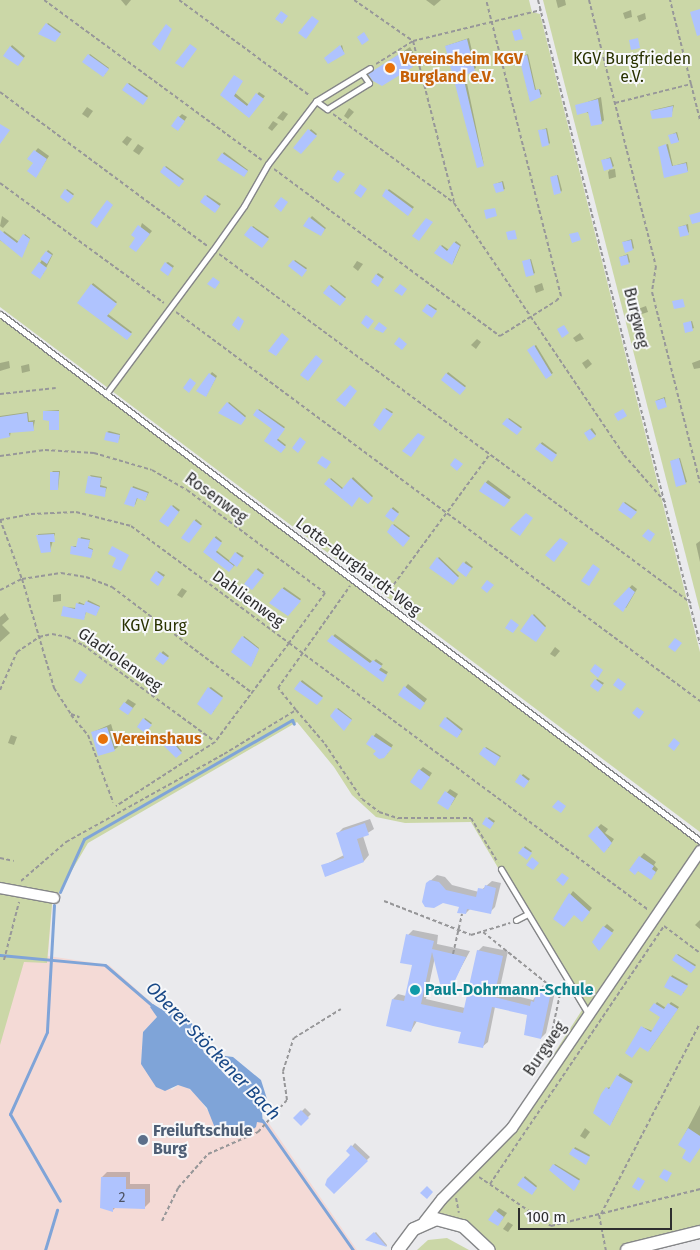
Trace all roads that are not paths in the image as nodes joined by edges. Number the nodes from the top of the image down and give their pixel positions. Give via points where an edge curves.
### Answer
1 (370, 68) road end
2 (362, 72) junction
3 (316, 101) junction
4 (0, 314) edge
5 (106, 394) junction
6 (700, 841) edge
7 (700, 851) edge
8 (501, 869) road end
9 (0, 888) edge
10 (54, 898) dead end
11 (528, 914) junction
12 (516, 920) road end
13 (588, 1013) junction
14 (424, 1222) junction
15 (700, 1232) edge
16 (398, 1250) edge
17 (489, 1250) edge
18 (627, 1250) edge

1 - 2 lane
2 - 3 lane
2 - 3 lane via 368,83 327,109
3 - 5 lane
4 - 5 lane, Lotte-Burghardt-Weg
5 - 6 lane, Lotte-Burghardt-Weg
7 - 13 street, Burgweg
8 - 11 lane
9 - 10 street
11 - 12 lane
11 - 13 lane
13 - 14 street, Burgweg via 512,1128 442,1199
14 - 16 street, Burgweg via 414,1229
14 - 17 street via 445,1219 456,1223
15 - 18 street

